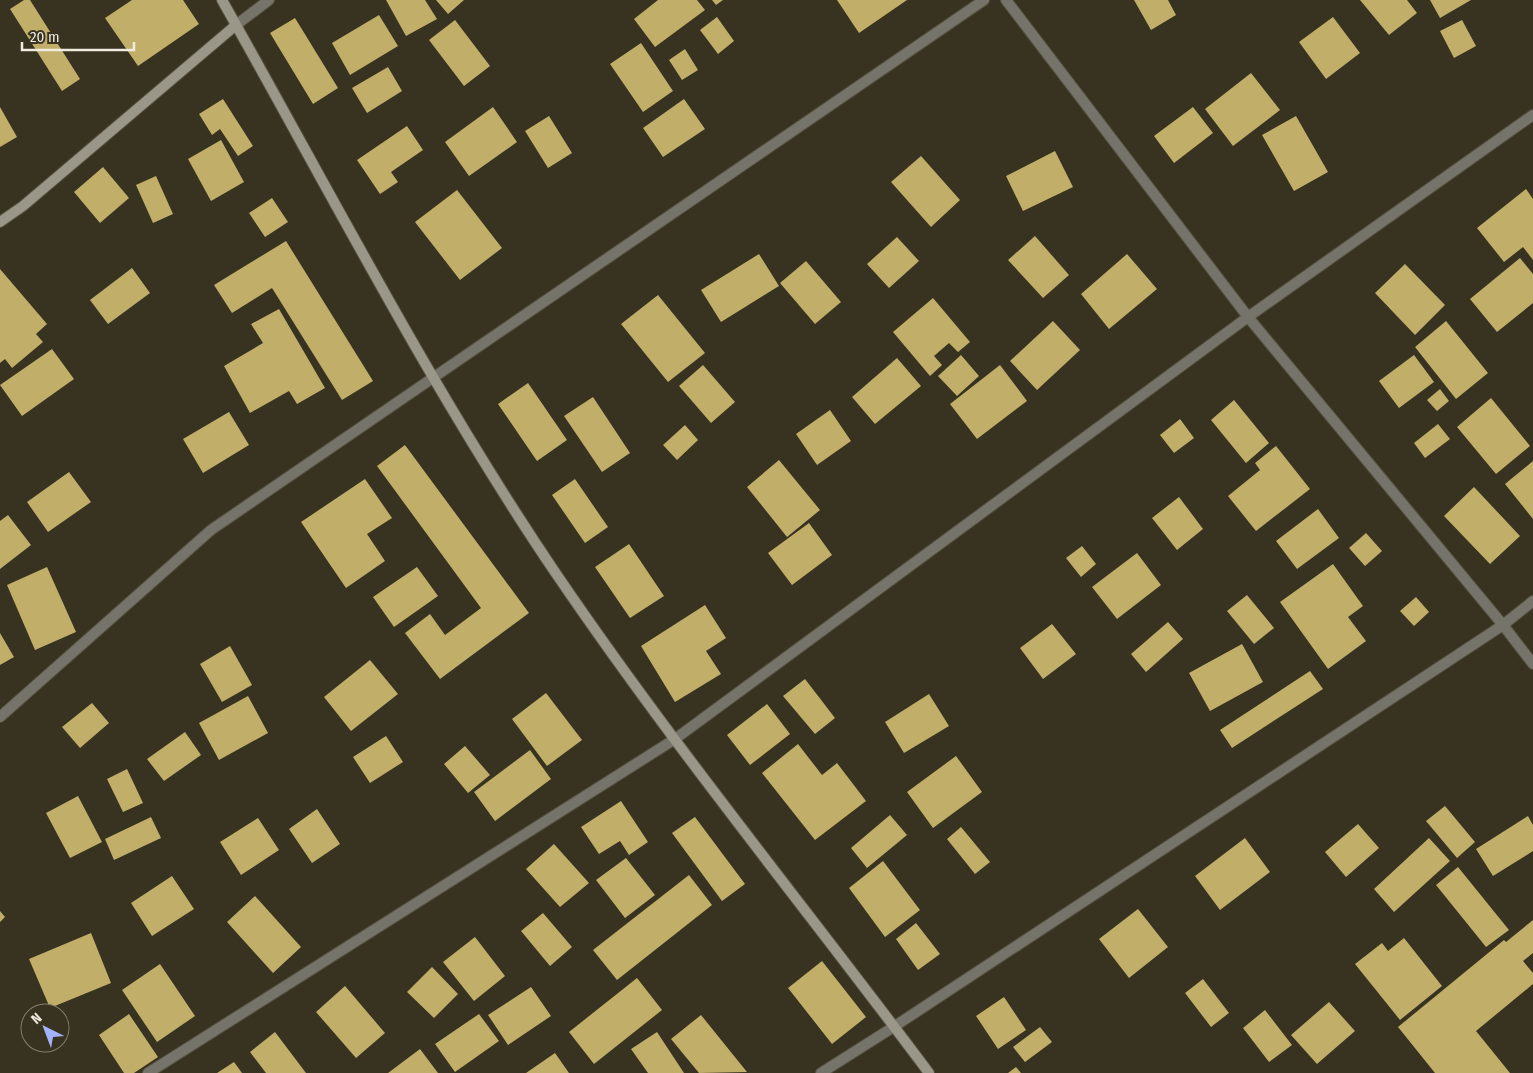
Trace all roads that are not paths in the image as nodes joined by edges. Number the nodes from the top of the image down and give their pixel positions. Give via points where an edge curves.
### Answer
1 (222, 0) edge
2 (270, 0) edge
3 (984, 0) edge
4 (1006, 0) edge
5 (236, 25) junction
6 (1533, 116) edge
7 (1, 220) edge
8 (1248, 317) junction
9 (432, 379) junction
10 (1533, 602) edge
11 (1503, 625) junction
12 (1533, 664) edge
13 (0, 717) edge
14 (675, 739) junction
15 (895, 1026) junction
16 (148, 1073) edge
17 (820, 1073) edge
18 (929, 1073) edge

1 - 5 street
2 - 5 street
3 - 9 street
4 - 8 street
5 - 7 street
5 - 9 street
6 - 8 street
8 - 11 street
8 - 14 street
9 - 13 street via 211,530
9 - 14 street via 557,575
10 - 11 street
11 - 12 street
11 - 15 street
14 - 15 street
14 - 16 street
15 - 17 street
15 - 18 street

